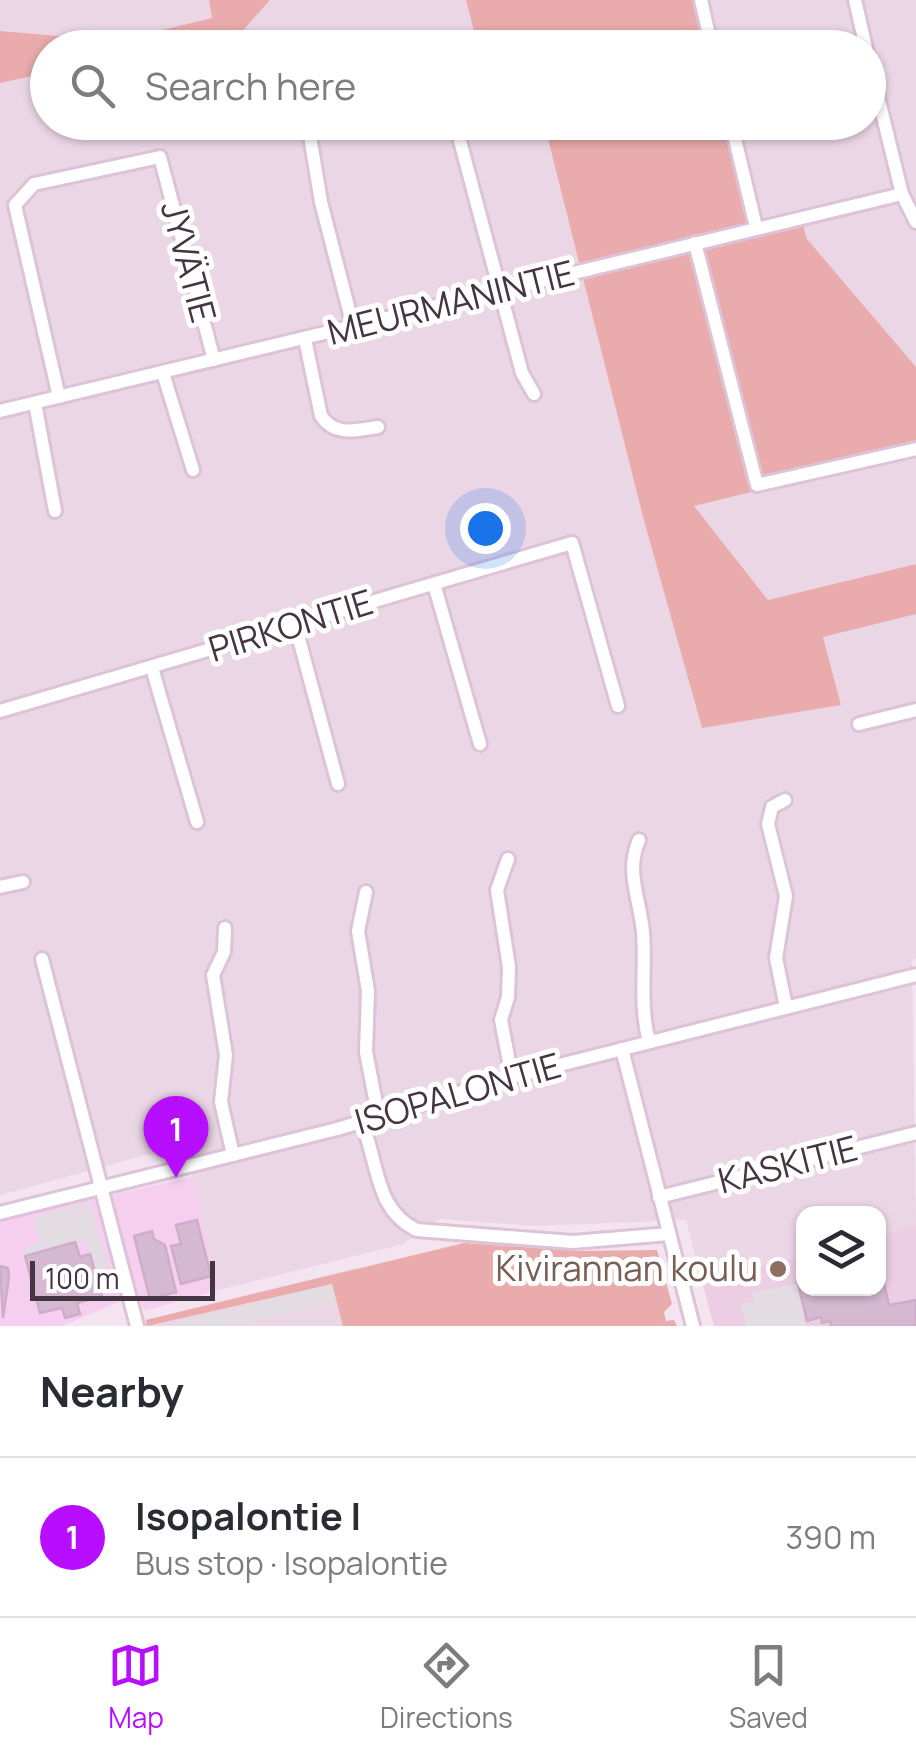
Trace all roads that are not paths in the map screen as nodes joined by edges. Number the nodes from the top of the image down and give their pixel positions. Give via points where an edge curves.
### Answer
1 (700, 0) edge
2 (855, 0) edge
3 (708, 30) edge
4 (862, 30) edge
5 (886, 129) edge
6 (314, 140) edge
7 (460, 140) edge
8 (735, 140) edge
9 (902, 194) junction
10 (912, 216) edge
11 (756, 227) junction
12 (696, 243) junction
13 (499, 291) junction
14 (353, 326) junction
15 (305, 339) junction
16 (214, 360) junction
17 (163, 374) junction
18 (534, 394) dead end
19 (59, 397) junction
20 (35, 403) junction
21 (0, 411) edge
22 (378, 427) dead end
23 (916, 449) edge
24 (194, 470) dead end
25 (55, 511) dead end
26 (434, 584) junction
27 (295, 624) junction
28 (152, 668) junction
29 (618, 706) dead end
30 (916, 710) edge
31 (0, 711) edge
32 (860, 724) dead end
33 (480, 744) dead end
34 (338, 784) dead end
35 (785, 800) dead end
36 (197, 822) dead end
37 (640, 840) dead end
38 (508, 860) dead end
39 (24, 882) dead end
40 (0, 887) edge
41 (366, 892) dead end
42 (225, 928) dead end
43 (42, 959) dead end
44 (916, 975) edge
45 (786, 1008) junction
46 (649, 1042) junction
47 (622, 1049) junction
48 (512, 1077) junction
49 (378, 1114) junction
50 (361, 1121) junction
51 (916, 1134) edge
52 (233, 1155) junction
53 (100, 1189) junction
54 (659, 1197) junction
55 (0, 1213) edge
56 (669, 1234) junction
57 (136, 1324) edge
58 (693, 1326) edge

1 - 3 street
2 - 4 street
5 - 9 street
6 - 14 street via 320,202
7 - 13 street
8 - 11 street
9 - 10 street
9 - 11 street, MEURMANINTIE
11 - 12 street, MEURMANINTIE
12 - 13 street, MEURMANINTIE
12 - 23 street via 757,485
13 - 14 street, MEURMANINTIE
13 - 18 street
14 - 15 street, MEURMANINTIE
15 - 16 street, MEURMANINTIE
15 - 22 street via 328,426
16 - 17 street, MEURMANINTIE
16 - 19 street, JYVÄTIE via 160,158 34,184 18,200
17 - 19 street, MEURMANINTIE
17 - 24 street
19 - 20 street, MEURMANINTIE
20 - 21 street, MEURMANINTIE
20 - 25 street
26 - 27 street, PIRKONTIE
26 - 29 street, PIRKONTIE via 572,543
26 - 33 street
27 - 28 street, PIRKONTIE
27 - 34 street
28 - 31 street, PIRKONTIE
28 - 36 street
30 - 32 street
35 - 45 street via 772,807 768,824 786,896 776,958
37 - 46 street via 632,868
38 - 48 street via 497,890 509,967 502,1020
39 - 40 street
41 - 49 street via 358,931 368,991 366,1052
42 - 52 street via 213,975 226,1055 221,1102
43 - 53 street
44 - 45 street, ISOPALONTIE
45 - 46 street, ISOPALONTIE
46 - 47 street, ISOPALONTIE
47 - 48 street, ISOPALONTIE
47 - 54 street
48 - 49 street, ISOPALONTIE
49 - 50 street, ISOPALONTIE
50 - 52 street, ISOPALONTIE
50 - 56 street via 387,1206 397,1221 418,1230 573,1242
51 - 54 street, KASKITIE
52 - 53 street, ISOPALONTIE
53 - 55 street, ISOPALONTIE
53 - 57 street
54 - 56 street
56 - 58 street

